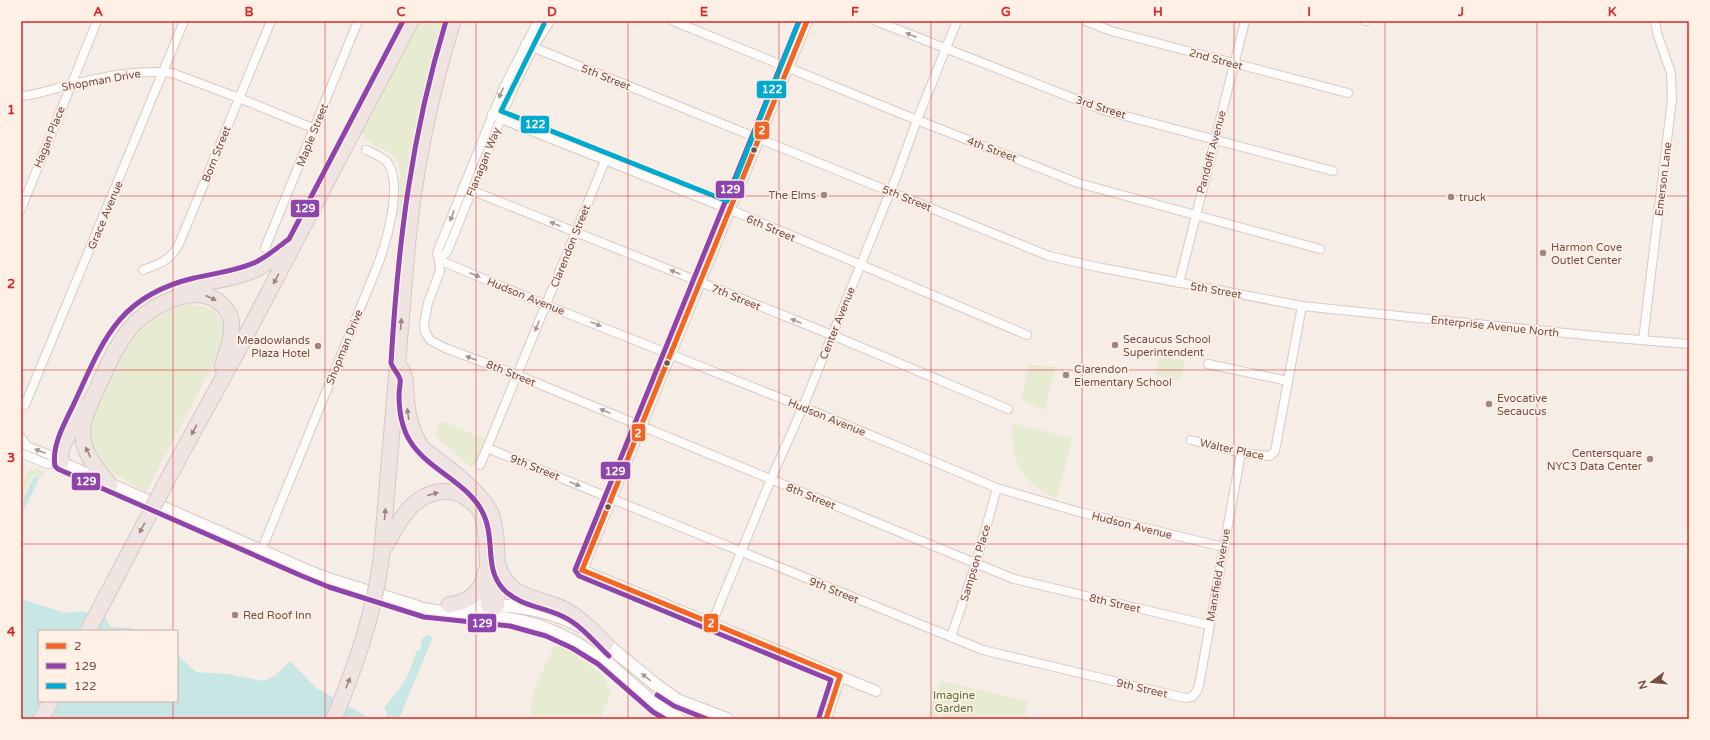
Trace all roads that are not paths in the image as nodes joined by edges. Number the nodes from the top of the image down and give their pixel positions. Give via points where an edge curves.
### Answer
1 (97, 21) edge
2 (184, 21) edge
3 (271, 21) edge
4 (358, 21) edge
5 (411, 21) edge
6 (453, 21) edge
7 (538, 21) edge
8 (550, 21) edge
9 (673, 21) edge
10 (807, 21) edge
11 (876, 21) edge
12 (957, 21) edge
13 (1086, 21) edge
14 (1245, 21) edge
15 (1655, 21) edge
16 (525, 44) junction
17 (533, 48) junction
18 (946, 49) junction
19 (1234, 63) junction
20 (788, 68) junction
21 (164, 72) junction
22 (509, 76) junction
23 (517, 80) junction
24 (70, 84) junction
25 (1348, 93) dead end
26 (21, 96) edge
27 (239, 98) junction
28 (492, 114) junction
29 (501, 119) junction
30 (917, 120) junction
31 (315, 129) junction
32 (760, 138) junction
33 (1214, 140) junction
34 (366, 150) dead end
35 (478, 150) junction
36 (487, 154) junction
37 (605, 161) junction
38 (1333, 171) dead end
39 (463, 187) junction
40 (472, 190) junction
41 (890, 192) junction
42 (21, 209) edge
43 (731, 210) junction
44 (1195, 215) junction
45 (577, 232) junction
46 (294, 244) junction
47 (265, 248) dead end
48 (1320, 249) dead end
49 (439, 260) junction
50 (861, 264) junction
51 (143, 270) dead end
52 (701, 282) junction
53 (1179, 283) junction
54 (546, 305) junction
55 (1302, 306) junction
56 (426, 332) joint
57 (832, 335) junction
58 (1028, 335) dead end
59 (1643, 340) junction
60 (1689, 344) edge
61 (671, 355) junction
62 (398, 363) junction
63 (1208, 364) dead end
64 (517, 375) junction
65 (1288, 381) junction
66 (215, 390) junction
67 (21, 403) edge
68 (803, 407) junction
69 (88, 408) junction
70 (1008, 409) dead end
71 (641, 426) junction
72 (21, 437) edge
73 (1191, 440) dead end
74 (487, 448) junction
75 (21, 453) edge
76 (1241, 453) junction
77 (61, 463) junction
78 (480, 465) dead end
79 (771, 479) junction
80 (110, 485) junction
81 (997, 488) junction
82 (612, 498) junction
83 (1223, 547) junction
84 (261, 551) junction
85 (742, 552) junction
86 (381, 557) junction
87 (491, 560) junction
88 (976, 563) junction
89 (492, 606) junction
90 (445, 608) junction
91 (712, 623) junction
92 (1209, 625) junction
93 (89, 630) edge
94 (951, 637) junction
95 (604, 651) junction
96 (840, 676) junction
97 (876, 691) dead end
98 (1192, 697) joint
99 (50, 702) edge
100 (41, 719) edge
101 (334, 719) edge
102 (679, 719) edge
103 (727, 719) edge
104 (826, 719) edge

1 - 24 street, Hagan Place
2 - 21 street, Grace Avenue
3 - 27 street, Born Street
4 - 31 street, Maple Street
5 - 46 highway
62 -> 6 highway via 408,238 416,176 431,103
7 - 16 street, Flanagan Way
8 - 17 street, Flanagan Way
9 - 20 street, 4th Street
10 - 20 street
18 -> 11 street, 3rd Street
12 - 18 street, Center Avenue
13 - 19 street, 2nd Street via 1110,31
14 - 19 street, Pandolfi Avenue
15 - 59 street, Emerson Lane via 1670,73 1672,99
16 - 17 street, 5th Street
16 - 22 street, Flanagan Way
17 - 23 street, Flanagan Way
17 - 32 street, 5th Street
18 - 30 street, Center Avenue
18 - 33 street, 3rd Street via 1103,110
19 - 25 street, 2nd Street
19 - 33 street, Pandolfi Avenue
20 - 30 street, 4th Street
20 - 32 street
21 - 24 street, Shopman Drive via 132,72
21 - 27 street, Shopman Drive
21 - 67 street, Grace Avenue via 25,405
22 - 23 street
22 -> 28 street, Flanagan Way
23 - 29 street, Flanagan Way
24 - 26 street, Shopman Drive
24 - 42 street, Hagan Place
27 - 31 street, Shopman Drive
27 - 51 street, Born Street via 174,253 167,260
28 - 29 street, 6th Street
28 - 35 street, Flanagan Way
29 - 36 street, Flanagan Way
29 - 37 street, 6th Street
30 - 41 street, Center Avenue
30 - 44 street, 4th Street via 1078,183
31 - 47 street, Maple Street
32 - 41 street, 5th Street
32 - 43 street
33 - 38 street, 3rd Street
33 - 44 street, Pandolfi Avenue
34 - 84 street, Shopman Drive via 384,159 392,175 392,205 387,236 377,267
35 - 36 street
35 - 39 street, Flanagan Way
36 - 40 street, Flanagan Way
37 - 43 street, 6th Street
37 - 45 street, Clarendon Street
39 - 40 street, 7th Street
39 -> 49 street, Flanagan Way via 437,253
45 -> 40 street, 7th Street
40 - 49 street, Flanagan Way via 447,252
41 - 50 street, Center Avenue
41 - 53 street, 5th Street via 1049,256
43 - 50 street, 6th Street
43 - 52 street
44 - 48 street, 4th Street
44 - 53 street, Pandolfi Avenue
52 -> 45 street, 7th Street
45 - 54 street, Clarendon Street
46 -> 66 highway
46 - 77 highway via 253,271 173,290 150,302 129,318 109,342 62,450
49 -> 54 street, Hudson Avenue
49 - 56 street, Flanagan Way via 440,271 432,289 424,324
50 - 57 street, Center Avenue
50 - 58 street, 6th Street
57 -> 52 street, 7th Street
52 - 61 street
53 - 55 street, 5th Street
54 -> 61 street, Hudson Avenue
54 -> 64 street, Clarendon Street
55 - 59 street, Enterprise Avenue North
55 - 65 street
64 -> 56 street, 8th Street via 435,343
57 - 68 street, Center Avenue
57 - 70 street, 7th Street
59 - 60 street, Enterprise Avenue North
61 - 68 street, Hudson Avenue
61 - 71 street
86 -> 62 highway
87 -> 62 highway via 493,521 484,501 422,448 410,424 406,376
63 - 65 street
71 -> 64 street, 8th Street
64 - 74 street, Clarendon Street
65 - 76 street, Walter Place via 1273,455
69 -> 66 highway via 110,359 127,332 151,311 167,302 192,294 212,297 227,310 231,319 230,339
66 -> 93 highway, bridge
68 - 79 street, Center Avenue
68 - 81 street, Hudson Avenue
69 - 77 highway via 69,454
80 -> 69 highway via 97,469 84,445 82,432
71 - 79 street, 8th Street
71 - 82 street
77 -> 72 street via 50,455 27,446
73 - 76 street, Walter Place
74 - 78 street, Clarendon Street
74 -> 82 street, 9th Street
75 - 77 street via 47,464
76 - 83 street, Mansfield Avenue
77 - 80 main road
79 - 85 street, Center Avenue
79 - 88 street, 8th Street
80 - 84 main road
81 - 83 street, Hudson Avenue via 1078,512
81 - 88 street, Sampson Place
82 - 85 street, 9th Street
82 - 91 street via 582,570
83 - 92 street, Mansfield Avenue
84 - 90 main road via 331,580 415,606 424,604
85 - 91 street, Center Avenue
85 - 94 street, 9th Street
86 -> 87 highway via 394,530 411,507 420,498 444,491 457,493 471,501 480,511
101 -> 86 highway, bridge via 366,634
87 - 89 highway
87 - 90 highway via 477,591 466,600
87 - 95 highway via 513,589 525,596 569,611
88 - 92 street, 8th Street via 1014,579
88 - 94 street, Sampson Place
89 - 90 main road
89 - 95 main road via 552,623 576,634 599,652
90 - 95 main road via 449,614 499,617 533,624 565,636 596,656
91 - 96 street
92 - 98 street, Mansfield Avenue via 1199,686
94 - 98 street, 9th Street via 991,652 1185,698
95 - 102 main road via 658,707
103 -> 95 main road via 677,700
96 - 97 street
96 - 104 street
99 - 100 highway

